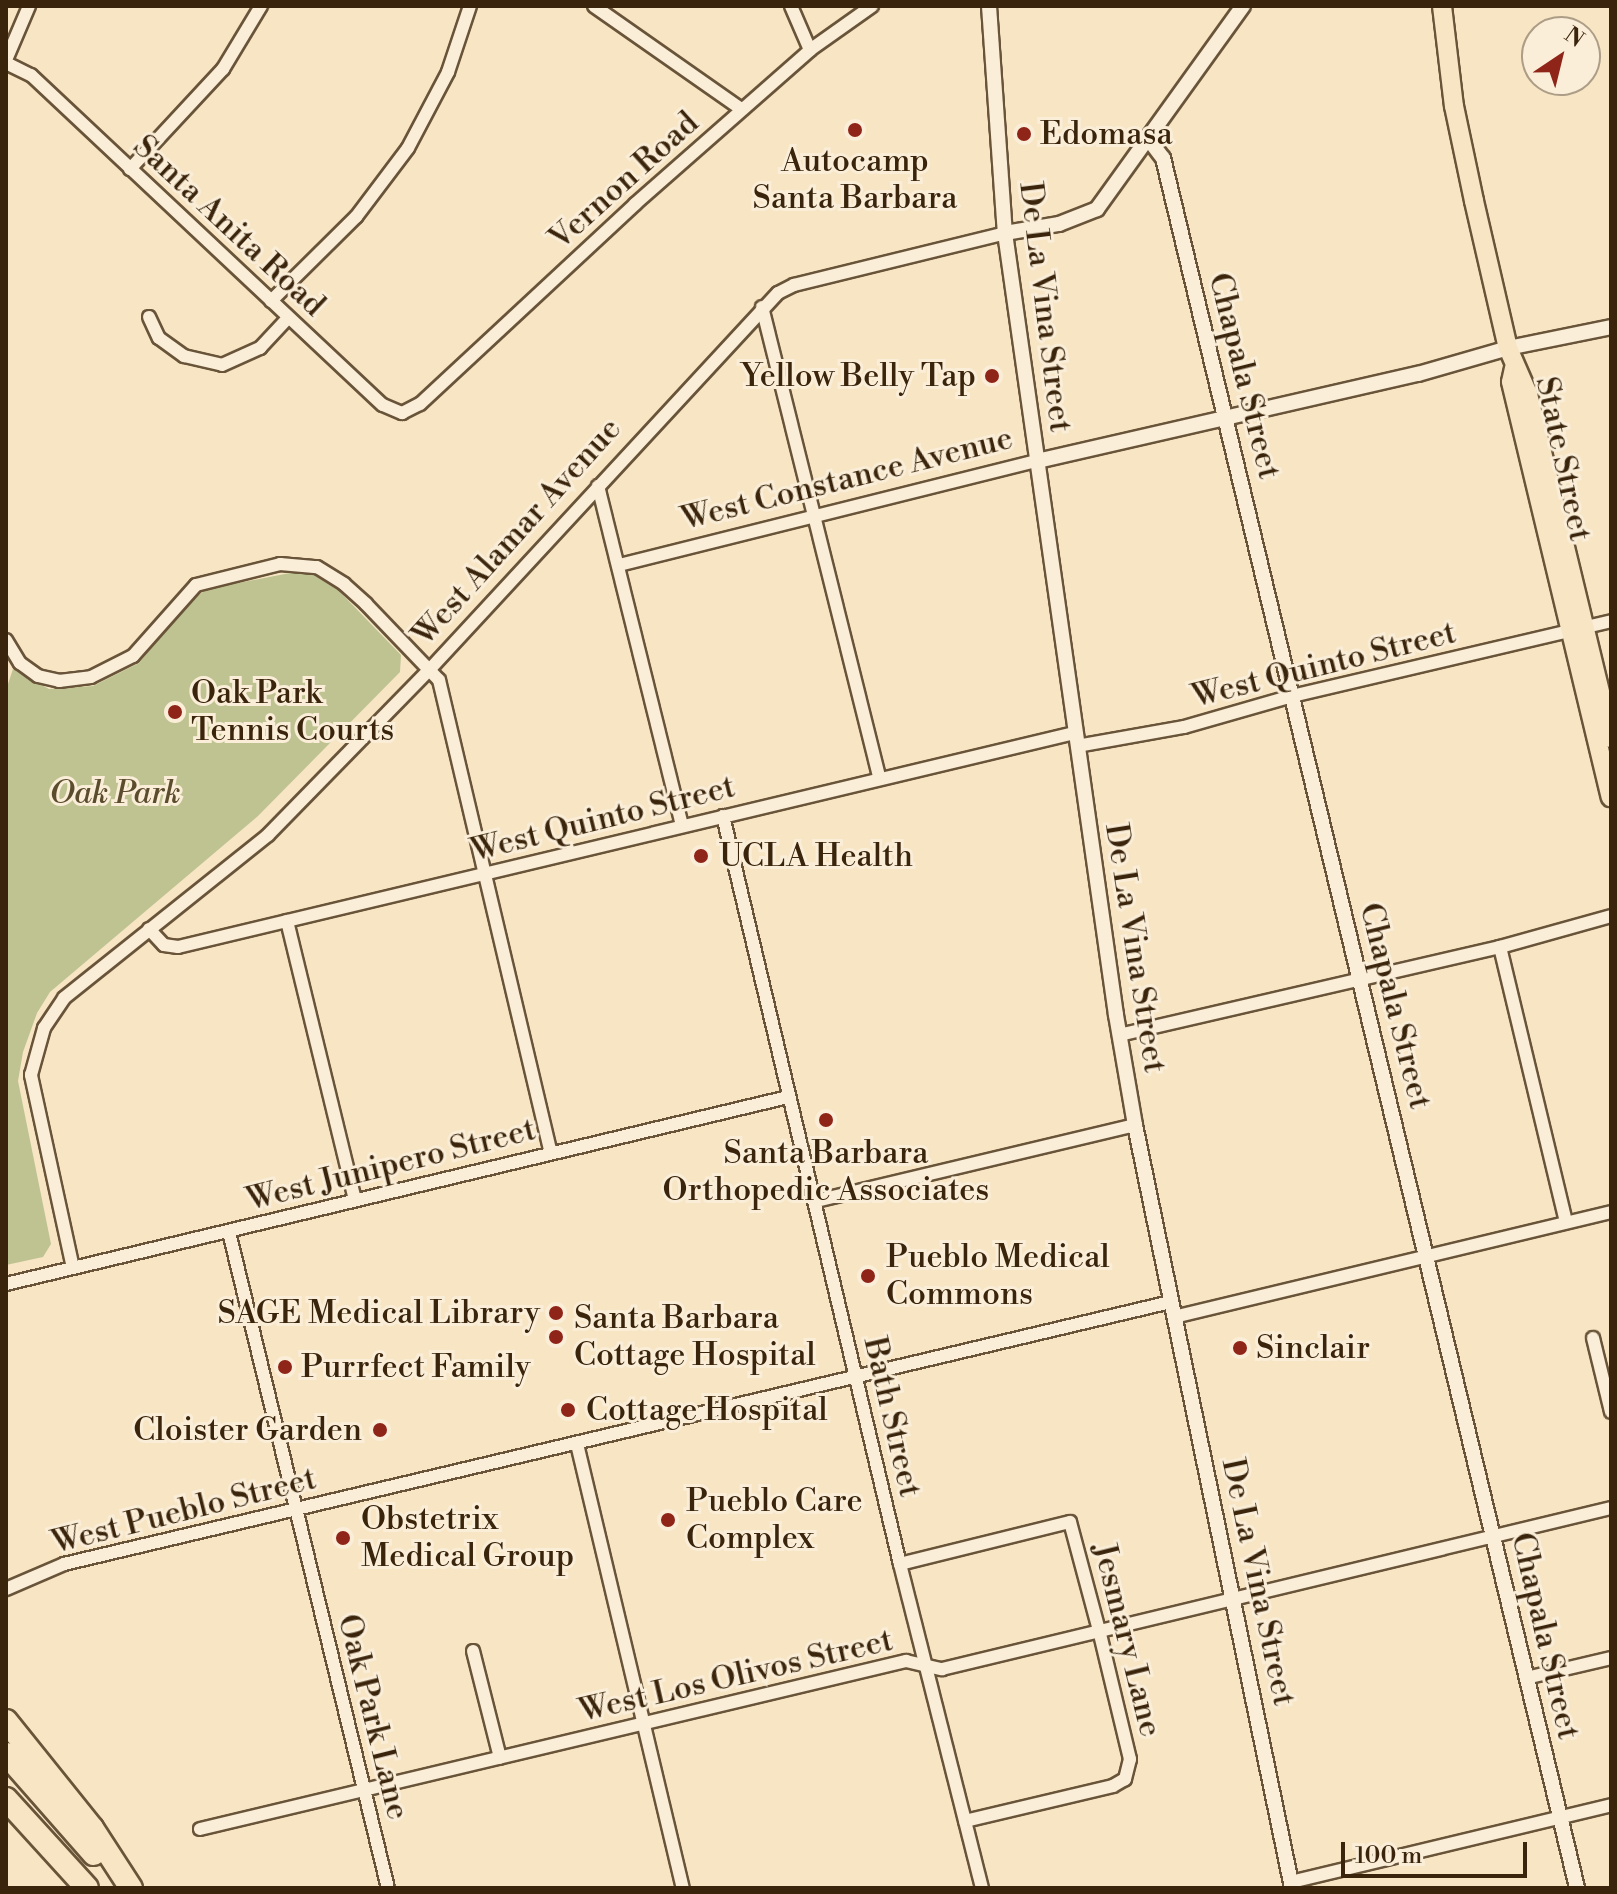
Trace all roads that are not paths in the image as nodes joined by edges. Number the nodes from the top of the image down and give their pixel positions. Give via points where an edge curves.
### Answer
1 (29, 6) edge
2 (261, 6) edge
3 (470, 6) edge
4 (594, 6) edge
5 (791, 6) edge
6 (872, 6) edge
7 (1243, 6) edge
8 (1442, 6) edge
9 (990, 8) edge
10 (810, 50) junction
11 (6, 61) edge
12 (741, 109) junction
13 (1150, 141) junction
14 (130, 169) junction
15 (1005, 233) junction
16 (271, 301) junction
17 (762, 307) junction
18 (149, 317) dead end
19 (288, 318) junction
20 (1611, 327) edge
21 (1508, 348) junction
22 (420, 404) joint
23 (1225, 417) junction
24 (1037, 461) junction
25 (598, 486) junction
26 (815, 515) junction
27 (619, 565) junction
28 (1611, 621) edge
29 (1577, 629) junction
30 (6, 640) edge
31 (431, 668) junction
32 (1292, 696) junction
33 (1611, 738) edge
34 (1076, 740) junction
35 (879, 778) junction
36 (1611, 797) edge
37 (723, 816) junction
38 (682, 826) junction
39 (483, 874) junction
40 (1611, 916) edge
41 (287, 921) junction
42 (149, 929) junction
43 (1500, 947) junction
44 (1360, 981) junction
45 (1119, 1035) junction
46 (788, 1097) junction
47 (1135, 1125) junction
48 (551, 1153) junction
49 (355, 1200) junction
50 (816, 1201) junction
51 (1611, 1212) edge
52 (1566, 1222) junction
53 (229, 1232) junction
54 (1427, 1258) junction
55 (73, 1268) junction
56 (6, 1284) edge
57 (1172, 1310) junction
58 (1593, 1338) dead end
59 (856, 1378) junction
60 (1611, 1412) edge
61 (577, 1444) junction
62 (1611, 1508) edge
63 (296, 1510) junction
64 (1492, 1536) junction
65 (900, 1564) junction
66 (11, 1587) edge
67 (1232, 1598) junction
68 (1099, 1630) junction
69 (473, 1651) dead end
70 (1611, 1658) edge
71 (926, 1664) junction
72 (1526, 1678) junction
73 (6, 1721) edge
74 (643, 1724) junction
75 (6, 1754) edge
76 (500, 1758) junction
77 (362, 1789) junction
78 (6, 1799) edge
79 (1611, 1805) edge
80 (1560, 1817) junction
81 (965, 1821) junction
82 (200, 1829) dead end
83 (1291, 1885) edge
84 (87, 1888) edge
85 (123, 1888) edge
86 (131, 1888) edge
87 (388, 1888) edge
88 (683, 1888) edge
89 (982, 1888) edge
90 (1577, 1888) edge

1 - 11 street
2 - 14 street via 223,69
3 - 16 street via 448,72 408,148 356,217
4 - 12 street
5 - 10 street
6 - 10 street, Vernon Road
7 - 13 street, West Alamar Avenue
8 - 21 main road, State Street via 1461,141
9 - 15 street, De La Vina Street
10 - 12 street, Vernon Road
11 - 14 street, Santa Anita Road via 31,75
12 - 22 street, Vernon Road
13 - 15 street, West Alamar Avenue via 1097,209 1059,224
13 - 23 street, Chapala Street via 1163,158
14 - 16 street, Santa Anita Road
15 - 17 street, West Alamar Avenue via 794,285
15 - 24 street, De La Vina Street
16 - 19 street, Santa Anita Road
17 - 25 street, West Alamar Avenue
17 - 26 street
18 - 19 street via 159,338 184,356 222,365 260,348
19 - 22 street, Santa Anita Road via 390,410 402,413
20 - 21 street, West Constance Avenue
21 - 23 street, West Constance Avenue via 1403,378
21 - 29 main road, State Street via 1524,381
23 - 24 street, West Constance Avenue
23 - 32 street, Chapala Street
24 - 26 street, West Constance Avenue
24 - 34 street, De La Vina Street
25 - 27 street
25 - 31 street, West Alamar Avenue
26 - 27 street, West Constance Avenue
26 - 35 street
27 - 38 street
28 - 29 street, West Quinto Street
29 - 32 street, West Quinto Street
29 - 33 main road, State Street
29 - 36 main road, State Street
30 - 31 street via 20,663 38,676 59,681 91,677 133,656 196,585 295,563 317,567 344,584
31 - 39 street via 439,680
31 - 42 street, West Alamar Avenue via 268,835
32 - 34 street, West Quinto Street via 1184,727
32 - 44 street, Chapala Street
34 - 35 street, West Quinto Street
34 - 45 street, De La Vina Street
35 - 37 street, West Quinto Street
37 - 38 street, West Quinto Street
37 - 46 street, Bath Street
38 - 39 street, West Quinto Street
39 - 41 street, West Quinto Street
39 - 48 street
40 - 43 street
41 - 42 street, West Quinto Street via 171,947
41 - 49 street
42 - 55 street, West Alamar Avenue via 64,998 44,1028 34,1057 33,1094
43 - 44 street
43 - 52 street
44 - 45 street
44 - 54 street, Chapala Street
45 - 47 street, De La Vina Street
46 - 48 street, West Junipero Street
46 - 50 street, Bath Street
47 - 50 street
47 - 57 street, De La Vina Street
48 - 49 street, West Junipero Street
49 - 53 street, West Junipero Street
50 - 59 street, Bath Street
51 - 52 street, West Pueblo Street
52 - 54 street, West Pueblo Street
53 - 55 street, West Junipero Street
53 - 63 street, Oak Park Lane
54 - 57 street, West Pueblo Street
54 - 64 street, Chapala Street
55 - 56 street, West Junipero Street
57 - 59 street, West Pueblo Street
57 - 67 street, De La Vina Street
58 - 60 street
59 - 61 street, West Pueblo Street
59 - 65 street, Bath Street
61 - 63 street, West Pueblo Street
61 - 74 street
62 - 64 street, West Los Olivos Street
63 - 66 street, West Pueblo Street via 64,1564
63 - 77 street, Oak Park Lane
64 - 67 street, West Los Olivos Street
64 - 72 street, Chapala Street
65 - 68 street, Jesmary Lane via 1070,1522
65 - 71 street, Bath Street
67 - 68 street, West Los Olivos Street
67 - 83 street, De La Vina Street
68 - 71 street, West Los Olivos Street via 942,1669
68 - 81 street, Jesmary Lane via 1130,1759 1125,1779
69 - 76 street
70 - 72 street
71 - 74 street, West Los Olivos Street via 906,1661
71 - 81 street, Bath Street
72 - 80 street, Chapala Street
73 - 86 highway via 92,1828
74 - 76 street, West Los Olivos Street
74 - 88 street
75 - 85 highway
76 - 77 street, West Los Olivos Street
77 - 82 street, West Los Olivos Street
77 - 87 street, Oak Park Lane
78 - 84 highway
79 - 80 street
80 - 83 street
80 - 90 street, Chapala Street
81 - 89 street, Bath Street

